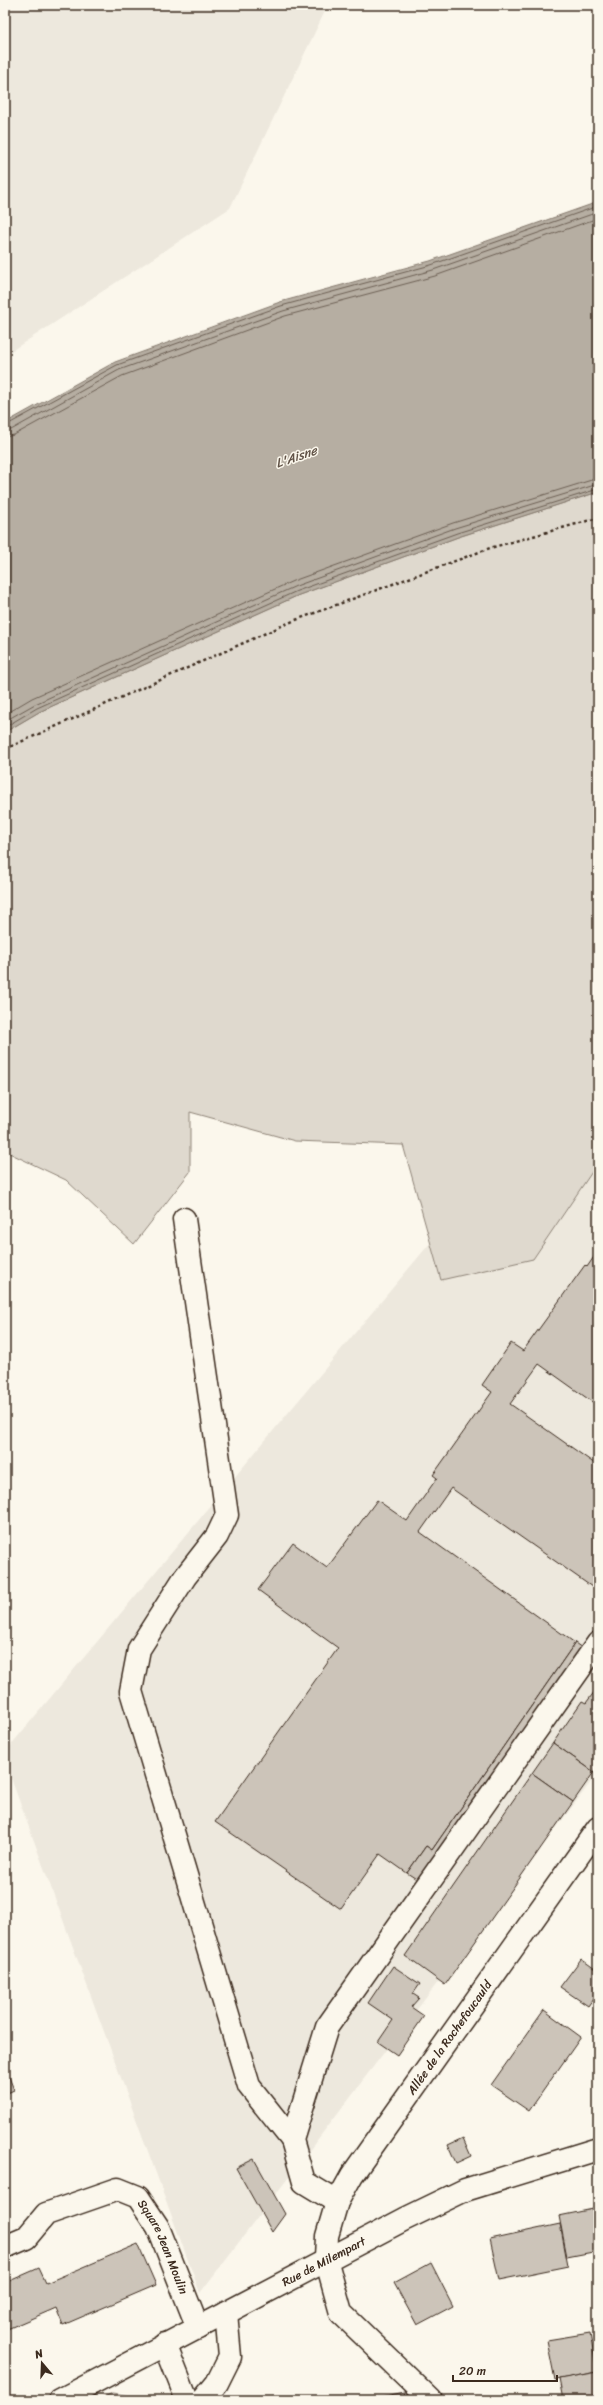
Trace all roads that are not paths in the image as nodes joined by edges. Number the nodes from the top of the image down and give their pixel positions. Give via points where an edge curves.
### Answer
1 (184, 1219) dead end
2 (598, 1643) edge
3 (598, 1828) edge
4 (292, 2140) junction
5 (598, 2149) edge
6 (337, 2202) junction
7 (5, 2247) edge
8 (326, 2259) junction
9 (226, 2313) junction
10 (198, 2328) junction
11 (165, 2344) junction
12 (60, 2400) edge
13 (187, 2400) edge
14 (203, 2400) edge
15 (431, 2400) edge

1 - 4 street via 227,1515 217,1536 184,1577 139,1649 131,1691 249,2086
2 - 4 street via 327,2027
3 - 6 street, Allée de la Rochefoucauld via 352,2175
4 - 6 street via 304,2182
5 - 8 street, Rue de Milempart via 465,2190
6 - 8 street, Allée de la Rochefoucauld via 326,2236
7 - 10 street, Square Jean Moulin via 26,2238 46,2214 118,2189 138,2197 158,2227
8 - 9 street, Rue de Milempart
8 - 15 street, Allée de la Rochefoucauld via 341,2313
9 - 10 street, Rue de Milempart
9 - 14 street via 230,2357 217,2383
10 - 11 street, Rue de Milempart
11 - 12 street, Rue de Milempart
11 - 13 street

